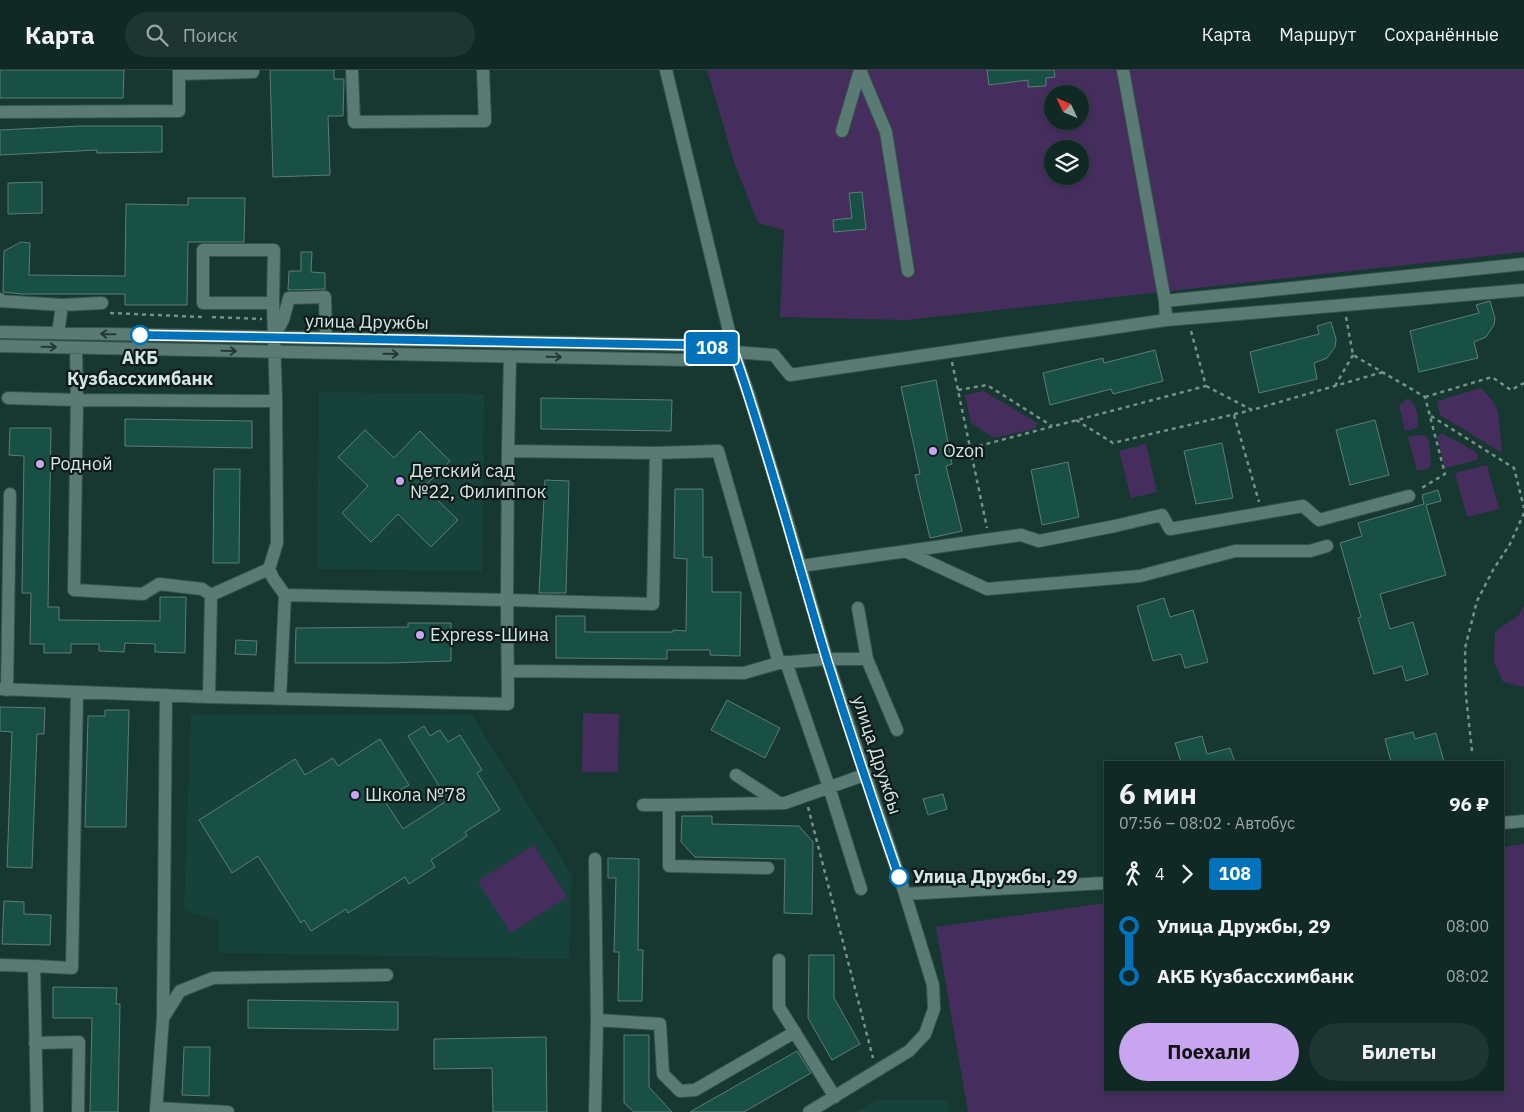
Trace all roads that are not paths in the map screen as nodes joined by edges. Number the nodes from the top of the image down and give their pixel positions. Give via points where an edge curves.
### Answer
1 (253, 70) edge
2 (352, 70) edge
3 (483, 70) edge
4 (666, 70) edge
5 (860, 70) edge
6 (1123, 70) edge
7 (179, 72) edge
8 (0, 112) edge
9 (842, 131) dead end
10 (1524, 264) edge
11 (908, 271) dead end
12 (1524, 290) edge
13 (0, 299) edge
14 (1165, 301) junction
15 (273, 303) junction
16 (62, 304) junction
17 (105, 308) road end
18 (1166, 320) junction
19 (0, 332) edge
20 (58, 333) junction
21 (274, 337) junction
22 (326, 338) junction
23 (0, 346) edge
24 (76, 348) junction
25 (274, 351) junction
26 (734, 352) junction
27 (510, 356) junction
28 (8, 398) dead end
29 (77, 400) junction
30 (276, 401) junction
31 (508, 451) junction
32 (656, 453) junction
33 (10, 494) dead end
34 (1409, 496) road end
35 (1326, 546) dead end
36 (907, 552) junction
37 (801, 566) junction
38 (268, 569) junction
39 (210, 595) junction
40 (285, 595) junction
41 (506, 600) junction
42 (858, 608) dead end
43 (827, 659) junction
44 (867, 659) junction
45 (782, 663) junction
46 (508, 671) junction
47 (3, 690) edge
48 (78, 692) junction
49 (166, 695) junction
50 (210, 697) junction
51 (280, 699) junction
52 (897, 730) dead end
53 (736, 775) dead end
54 (864, 775) junction
55 (829, 787) junction
56 (779, 803) junction
57 (643, 805) dead end
58 (668, 805) junction
59 (1524, 821) edge
60 (1504, 823) edge
61 (594, 859) dead end
62 (768, 868) dead end
63 (1104, 883) edge
64 (861, 889) dead end
65 (905, 894) junction
66 (779, 960) dead end
67 (0, 965) edge
68 (34, 966) junction
69 (387, 975) dead end
70 (163, 1018) junction
71 (597, 1020) junction
72 (795, 1032) junction
73 (35, 1043) junction
74 (835, 1097) junction
75 (156, 1110) edge
76 (37, 1112) edge
77 (78, 1112) edge
78 (228, 1112) edge
79 (595, 1112) edge
80 (809, 1112) edge

1 - 7 street
2 - 3 street via 354,122 485,120
4 - 26 street, улица Дружбы
5 - 9 street
5 - 11 street via 886,132
6 - 14 street
7 - 8 street via 179,111
10 - 14 street
12 - 18 street
13 - 16 street
14 - 18 street
15 - 15 street via 274,250 202,250 203,303
15 - 21 street
16 - 17 street
16 - 20 street
18 - 26 street via 790,375 774,355
19 - 20 street, улица Дружбы
21 -> 20 street, улица Дружбы
21 - 22 street, улица Дружбы
21 - 22 street via 289,298 325,297
21 - 25 street
22 - 26 street, улица Дружбы via 688,345
23 -> 24 street, улица Дружбы
24 -> 25 street, улица Дружбы
24 - 29 street
25 -> 27 street, улица Дружбы
25 - 30 street
27 -> 26 street, улица Дружбы via 688,360
26 - 37 street, улица Дружбы
27 - 31 street
28 - 29 street
29 - 30 street
29 - 39 street via 74,590 143,594 158,584 202,589
30 - 38 street via 277,543
31 - 32 street
31 - 41 street
32 - 41 street via 653,604
32 - 45 street via 718,451
33 - 47 street
34 - 36 street via 1319,520 1303,506 1170,529 1162,515 1039,541 1021,534
35 - 36 street via 1310,551 1235,551 1140,576 988,589
36 - 37 street
37 - 43 street, улица Дружбы
38 - 39 street
38 - 40 street
39 - 50 street
40 - 41 street
40 - 51 street
41 - 46 street
42 - 44 street
43 - 44 street
43 - 45 street
43 - 54 street, улица Дружбы
44 - 52 street
45 - 46 street via 744,673
45 - 55 street
46 - 51 street via 508,704
47 - 48 street
48 - 49 street
48 - 68 street via 72,968
49 - 50 street
49 - 70 street
50 - 51 street
53 - 56 street
54 - 55 street
54 - 65 street, улица Дружбы
55 - 56 street
55 - 64 street
56 - 58 street
57 - 58 street
58 - 62 street via 669,866
59 - 60 street
61 - 71 street
63 - 65 street
65 - 74 street, улица Дружбы via 933,985 934,1009 925,1034 909,1051
66 - 72 street via 779,1007
67 - 68 street
68 - 73 street
69 - 70 street via 214,978 180,991
70 - 75 street
71 - 72 street via 660,1024 663,1074 680,1091 694,1090
71 - 79 street
72 - 74 street
73 - 76 street
73 - 77 street via 80,1042
74 - 80 street, улица Дружбы
75 - 78 street

